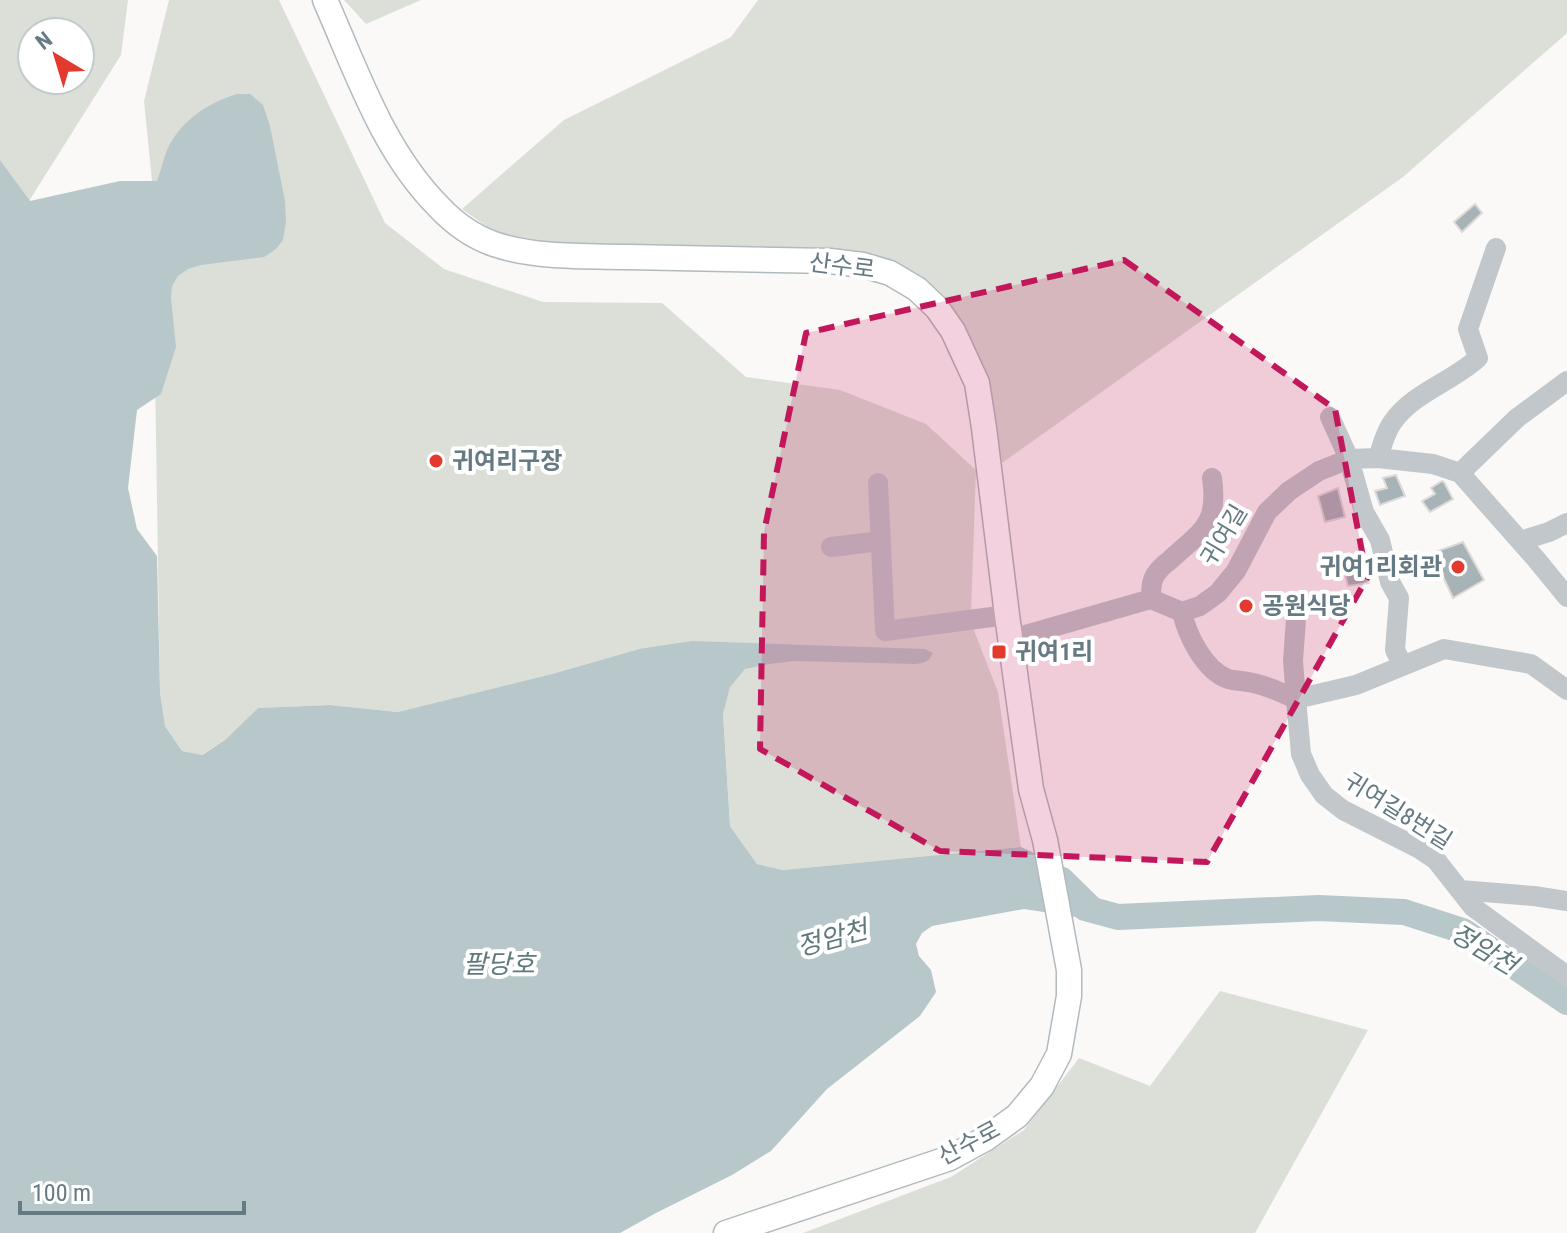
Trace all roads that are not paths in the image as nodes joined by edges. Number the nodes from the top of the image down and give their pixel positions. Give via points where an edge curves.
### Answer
1 (325, 0) edge
2 (1496, 248) dead end
3 (1567, 381) edge
4 (1330, 417) dead end
5 (1378, 458) junction
6 (1349, 459) junction
7 (1460, 473) junction
8 (1212, 478) dead end
9 (878, 483) dead end
10 (1567, 523) edge
11 (881, 541) junction
12 (1520, 541) junction
13 (831, 547) dead end
14 (1567, 597) edge
15 (1151, 599) junction
16 (1182, 612) junction
17 (1296, 619) dead end
18 (1009, 627) junction
19 (1402, 664) junction
20 (1567, 690) edge
21 (1296, 699) junction
22 (1460, 890) junction
23 (1567, 901) edge
24 (1567, 976) edge
25 (726, 1233) edge

1 - 18 main road, 산수로 via 391,146 440,209 469,232 495,244 542,253 863,265 917,289 953,331 977,383
2 - 5 street via 1468,329 1478,358 1392,422
3 - 7 street via 1517,418
4 - 6 street
5 - 6 street, 귀여길
5 - 7 street, 귀여길
6 - 16 street, 귀여길 via 1289,491 1267,512 1236,571 1218,593
6 - 19 street via 1399,598 1395,650
7 - 12 street
8 - 15 street via 1211,517 1153,579
9 - 11 street
10 - 12 street
11 - 13 street
11 - 18 street via 885,631
12 - 14 street
15 - 16 street
15 - 18 street
16 - 21 street via 1197,649 1214,670
17 - 21 street, 귀여길8번길
18 - 25 main road, 산수로 via 1031,789 1069,970 1059,1054 1017,1116 950,1158
19 - 20 street via 1444,649 1531,664
19 - 21 street via 1356,685
21 - 22 street, 귀여길8번길 via 1301,754 1324,795 1436,860
22 - 23 street
22 - 24 street, 귀여길8번길 via 1473,907

